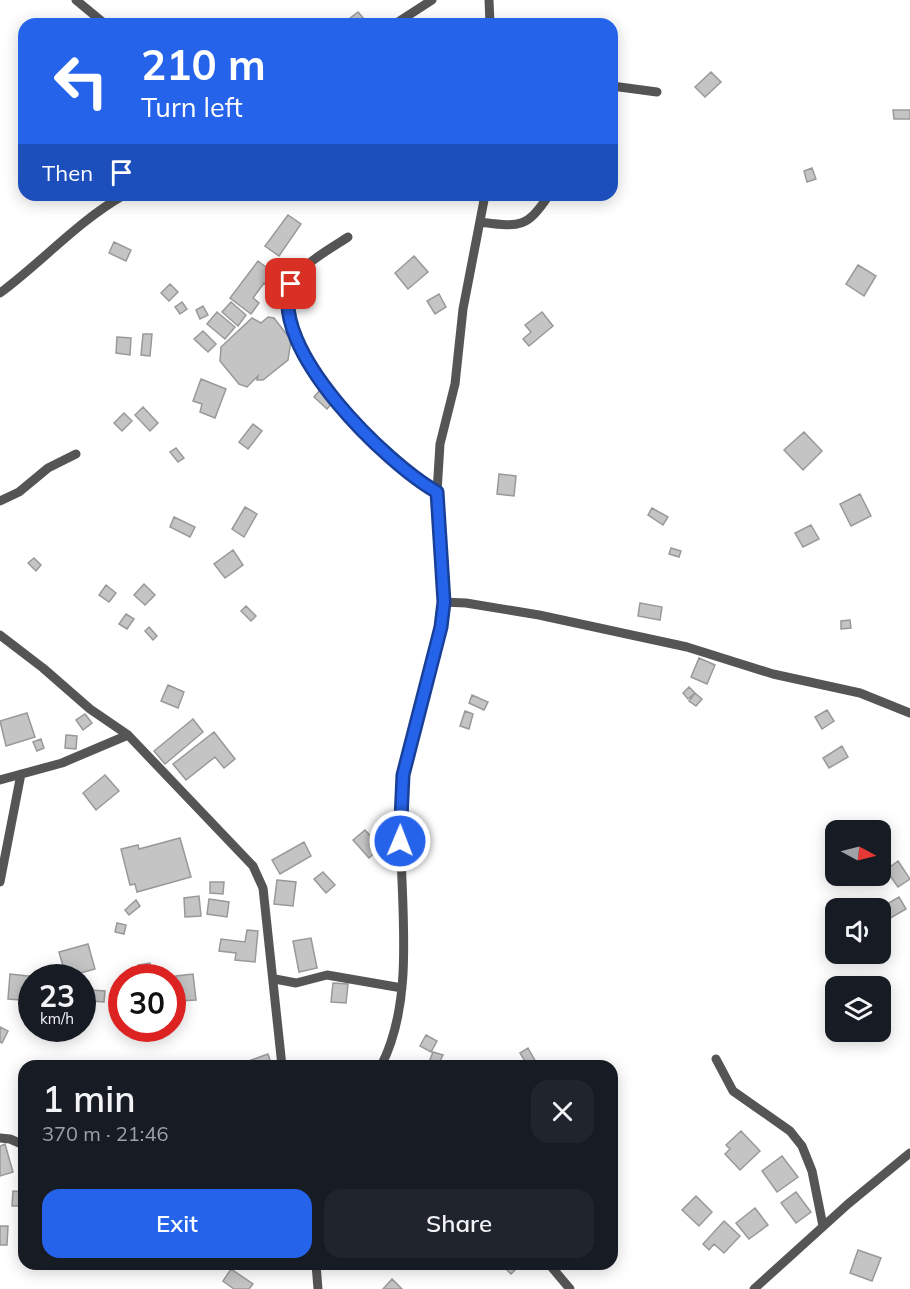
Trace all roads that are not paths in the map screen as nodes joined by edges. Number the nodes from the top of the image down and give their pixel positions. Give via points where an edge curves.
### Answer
1 (76, 0) edge
2 (432, 0) edge
3 (489, 0) edge
4 (98, 18) edge
5 (404, 18) edge
6 (490, 18) edge
7 (618, 87) edge
8 (657, 92) dead end
9 (113, 201) edge
10 (484, 201) edge
11 (545, 201) edge
12 (480, 222) junction
13 (348, 237) dead end
14 (0, 293) edge
15 (76, 454) dead end
16 (437, 492) junction
17 (0, 501) edge
18 (444, 602) junction
19 (0, 635) edge
20 (910, 713) edge
21 (128, 735) junction
22 (21, 774) junction
23 (0, 780) edge
24 (0, 882) edge
25 (275, 979) junction
26 (402, 988) junction
27 (716, 1059) dead end
28 (282, 1060) edge
29 (383, 1060) edge
30 (0, 1138) edge
31 (18, 1142) edge
32 (910, 1153) edge
33 (823, 1226) junction
34 (316, 1270) edge
35 (554, 1270) edge
36 (318, 1289) edge
37 (570, 1289) edge
38 (754, 1289) edge

1 - 4 street
2 - 5 street
3 - 6 street
7 - 8 street
9 - 14 street
10 - 12 street
11 - 12 street via 529,222
12 - 16 street via 463,309 455,384 440,444
13 - 16 street via 291,284 287,306 292,329 330,397 414,479
15 - 17 street
16 - 18 street
18 - 20 street via 539,615 676,645 773,674 860,693
18 - 26 street via 431,671 403,775 399,825
19 - 21 street
21 - 22 street via 62,764
21 - 25 street via 253,866 263,888
22 - 23 street
22 - 24 street
25 - 26 street via 296,983 327,975
25 - 28 street
26 - 29 street via 400,1016
27 - 33 street via 733,1090 790,1131 802,1146 812,1171
30 - 31 street
32 - 33 street
33 - 38 street
34 - 36 street
35 - 37 street

